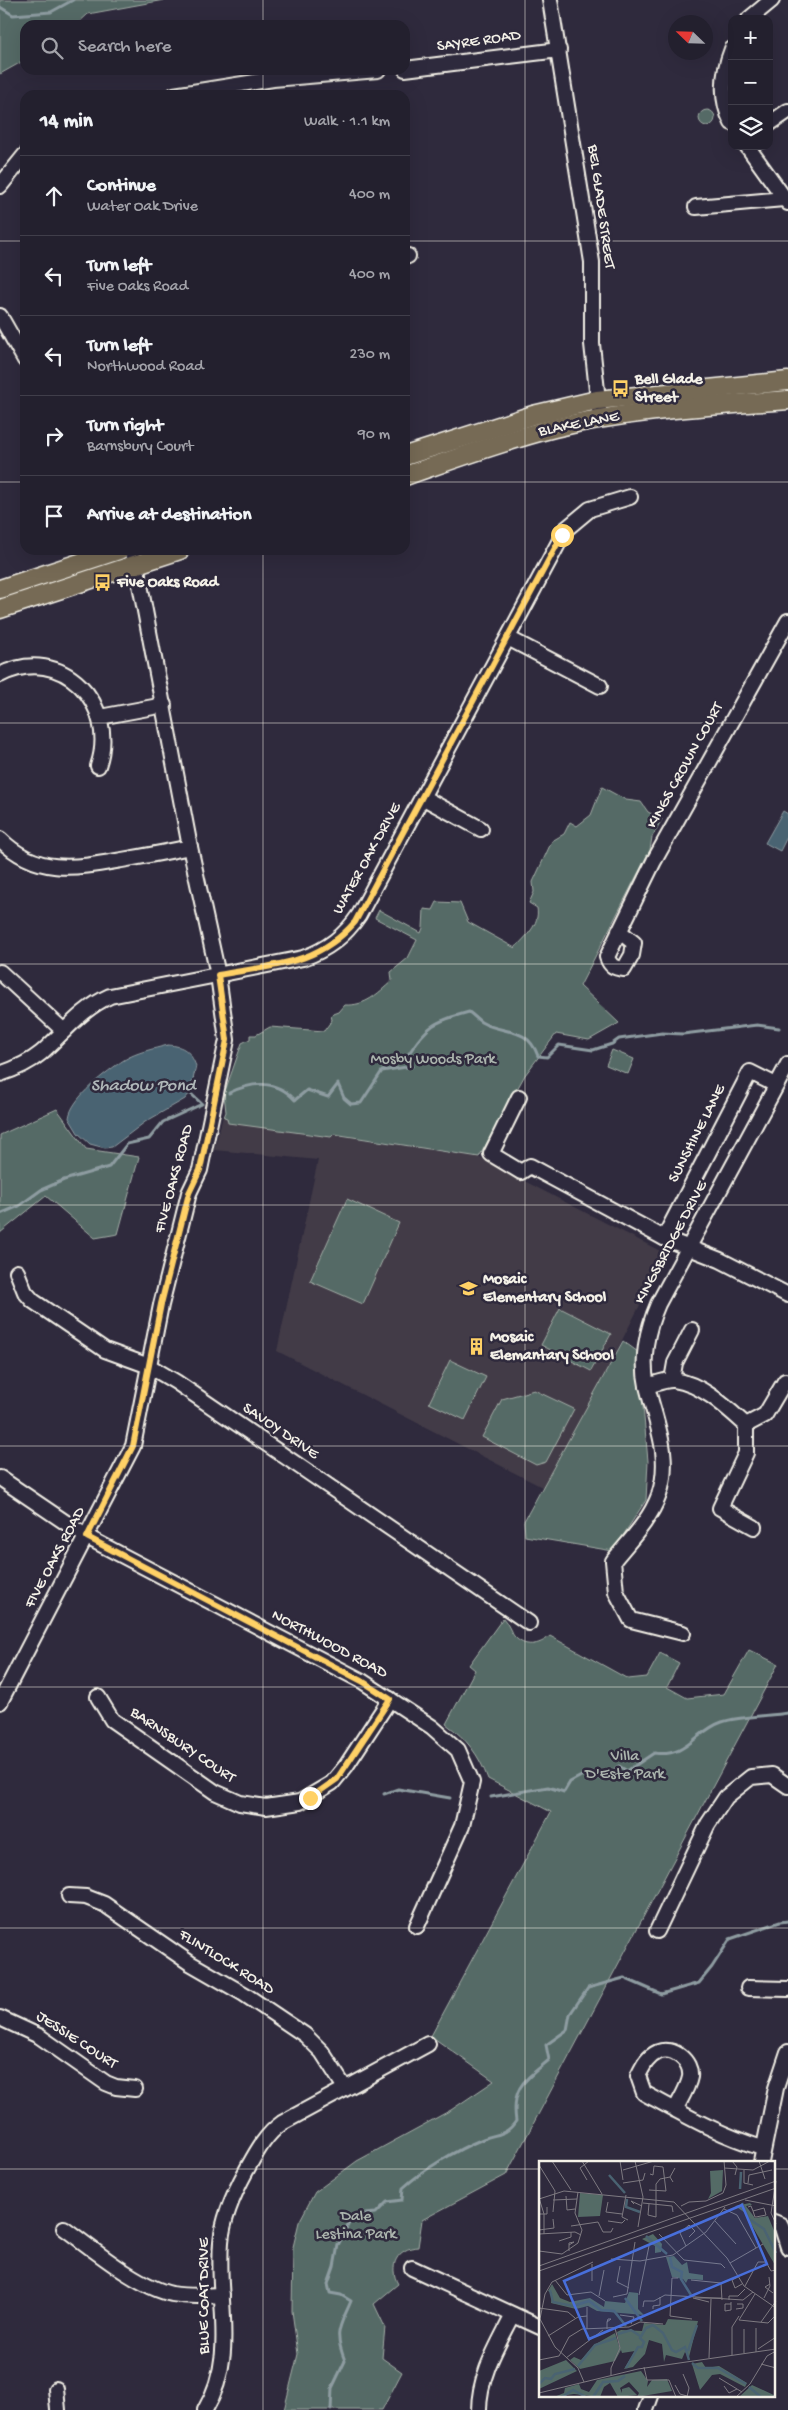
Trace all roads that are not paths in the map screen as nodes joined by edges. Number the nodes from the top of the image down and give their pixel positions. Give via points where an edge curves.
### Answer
1 (550, 0) edge
2 (772, 0) edge
3 (754, 15) edge
4 (558, 50) junction
5 (729, 60) edge
6 (410, 68) edge
7 (320, 75) edge
8 (205, 90) edge
9 (728, 110) edge
10 (788, 111) edge
11 (773, 121) edge
12 (750, 150) edge
13 (20, 162) edge
14 (0, 186) edge
15 (786, 201) edge
16 (696, 208) dead end
17 (0, 316) edge
18 (20, 351) edge
19 (788, 381) edge
20 (597, 400) junction
21 (788, 400) edge
22 (600, 419) junction
23 (410, 454) edge
24 (410, 474) edge
25 (630, 497) dead end
26 (104, 555) edge
27 (151, 555) edge
28 (133, 558) edge
29 (0, 589) edge
30 (0, 609) edge
31 (788, 620) edge
32 (508, 638) junction
33 (0, 675) edge
34 (600, 686) dead end
35 (164, 705) junction
36 (100, 716) junction
37 (98, 766) dead end
38 (422, 797) junction
39 (482, 829) dead end
40 (0, 839) edge
41 (190, 848) junction
42 (620, 931) dead end
43 (0, 972) edge
44 (218, 975) junction
45 (64, 1031) junction
46 (788, 1064) edge
47 (0, 1074) edge
48 (776, 1085) junction
49 (519, 1097) dead end
50 (664, 1238) junction
51 (690, 1246) junction
52 (16, 1272) dead end
53 (788, 1295) edge
54 (692, 1330) dead end
55 (149, 1366) junction
56 (672, 1380) junction
57 (788, 1383) edge
58 (647, 1386) junction
59 (783, 1397) edge
60 (746, 1425) junction
61 (0, 1478) edge
62 (754, 1527) dead end
63 (87, 1537) junction
64 (529, 1623) dead end
65 (683, 1633) dead end
66 (98, 1697) dead end
67 (390, 1699) junction
68 (0, 1702) edge
69 (788, 1786) edge
70 (70, 1896) dead end
71 (417, 1926) dead end
72 (657, 1931) dead end
73 (748, 1988) dead end
74 (788, 1989) edge
75 (0, 2018) edge
76 (428, 2044) dead end
77 (787, 2056) edge
78 (345, 2088) junction
79 (135, 2089) dead end
80 (675, 2110) dead end
81 (761, 2156) edge
82 (781, 2222) edge
83 (64, 2228) dead end
84 (788, 2247) edge
85 (412, 2268) dead end
86 (222, 2295) junction
87 (513, 2315) junction
88 (539, 2327) edge
89 (56, 2389) dead end
90 (650, 2398) edge
91 (58, 2410) edge
92 (205, 2410) edge
93 (478, 2410) edge
94 (646, 2410) edge

1 - 4 street, BEL GLADE STREET
2 - 3 street
4 - 6 street, SAYRE ROAD
4 - 20 street, BEL GLADE STREET via 592,262 592,344
5 - 9 street via 723,81
7 - 8 street
10 - 11 street
12 - 15 street
13 - 14 street
15 - 16 street
17 - 18 street
19 - 20 main road, BLAKE LANE
20 - 22 street, BEL GLADE STREET
20 - 23 main road, BLAKE LANE via 533,414
21 - 22 main road, BLAKE LANE
22 - 24 main road, BLAKE LANE via 534,434
25 - 32 street, WATER OAK DRIVE via 596,506 572,523 562,535
26 - 29 main road
27 - 28 main road
28 - 30 main road
28 - 35 street, FIVE OAKS ROAD
31 - 42 street, KINGS CROWN COURT via 654,861
32 - 34 street
32 - 38 street, WATER OAK DRIVE
33 - 36 street via 33,666 58,672 83,688
35 - 36 street
35 - 41 street, FIVE OAKS ROAD
36 - 37 street via 103,750
38 - 39 street
38 - 44 street, WATER OAK DRIVE via 359,915 343,935 322,951 303,958
40 - 41 street via 18,854 37,863 71,868
41 - 44 street, FIVE OAKS ROAD
43 - 45 street
44 - 45 street, WATER OAK DRIVE via 110,996 85,1010
44 - 55 street, FIVE OAKS ROAD via 227,1040 224,1061 200,1170 189,1193 179,1230
45 - 47 street, WATER OAK DRIVE via 29,1061
46 - 48 street, KINGSBRIDGE DRIVE
48 - 50 street, SUNSHINE LANE via 750,1072
48 - 51 street, KINGSBRIDGE DRIVE
49 - 50 street via 491,1154 521,1172 530,1166
50 - 51 street
51 - 53 street
51 - 58 street, KINGSBRIDGE DRIVE via 650,1324 646,1352
52 - 55 street, SAVOY DRIVE via 33,1301 105,1350
54 - 56 street via 676,1363
55 - 63 street, FIVE OAKS ROAD via 133,1446
55 - 64 street, SAVOY DRIVE
56 - 58 street
56 - 60 street via 698,1388
57 - 59 street via 785,1381
58 - 65 street, KINGSBRIDGE DRIVE via 664,1444 663,1478 648,1516 613,1561 616,1592 631,1620
59 - 60 street via 765,1415
60 - 62 street via 746,1453 720,1508
61 - 63 street, NORTHWOOD ROAD
63 - 67 street, NORTHWOOD ROAD via 362,1681
63 - 68 street, FIVE OAKS ROAD
66 - 67 street, BARNSBURY COURT via 112,1720 216,1792 240,1803 266,1808 300,1802 332,1783
67 - 71 street, NORTHWOOD ROAD via 432,1727 458,1750 472,1782 462,1826
69 - 72 street via 772,1775 751,1776 726,1797 708,1824
70 - 78 street, FLINTLOCK ROAD via 86,1897 104,1904 305,2035 322,2052
73 - 74 street
75 - 79 street, JESSIE COURT via 38,2036 106,2083
76 - 78 street, BLUE COAT DRIVE
77 - 81 street via 776,2088
78 - 86 street, BLUE COAT DRIVE via 282,2123 258,2149 235,2192 224,2225 220,2254
80 - 81 street
82 - 84 street
83 - 86 street via 155,2289 183,2296
85 - 87 street
86 - 92 street, BLUE COAT DRIVE via 224,2355 216,2387
87 - 88 street
87 - 93 street via 488,2367
89 - 91 street
90 - 94 street

